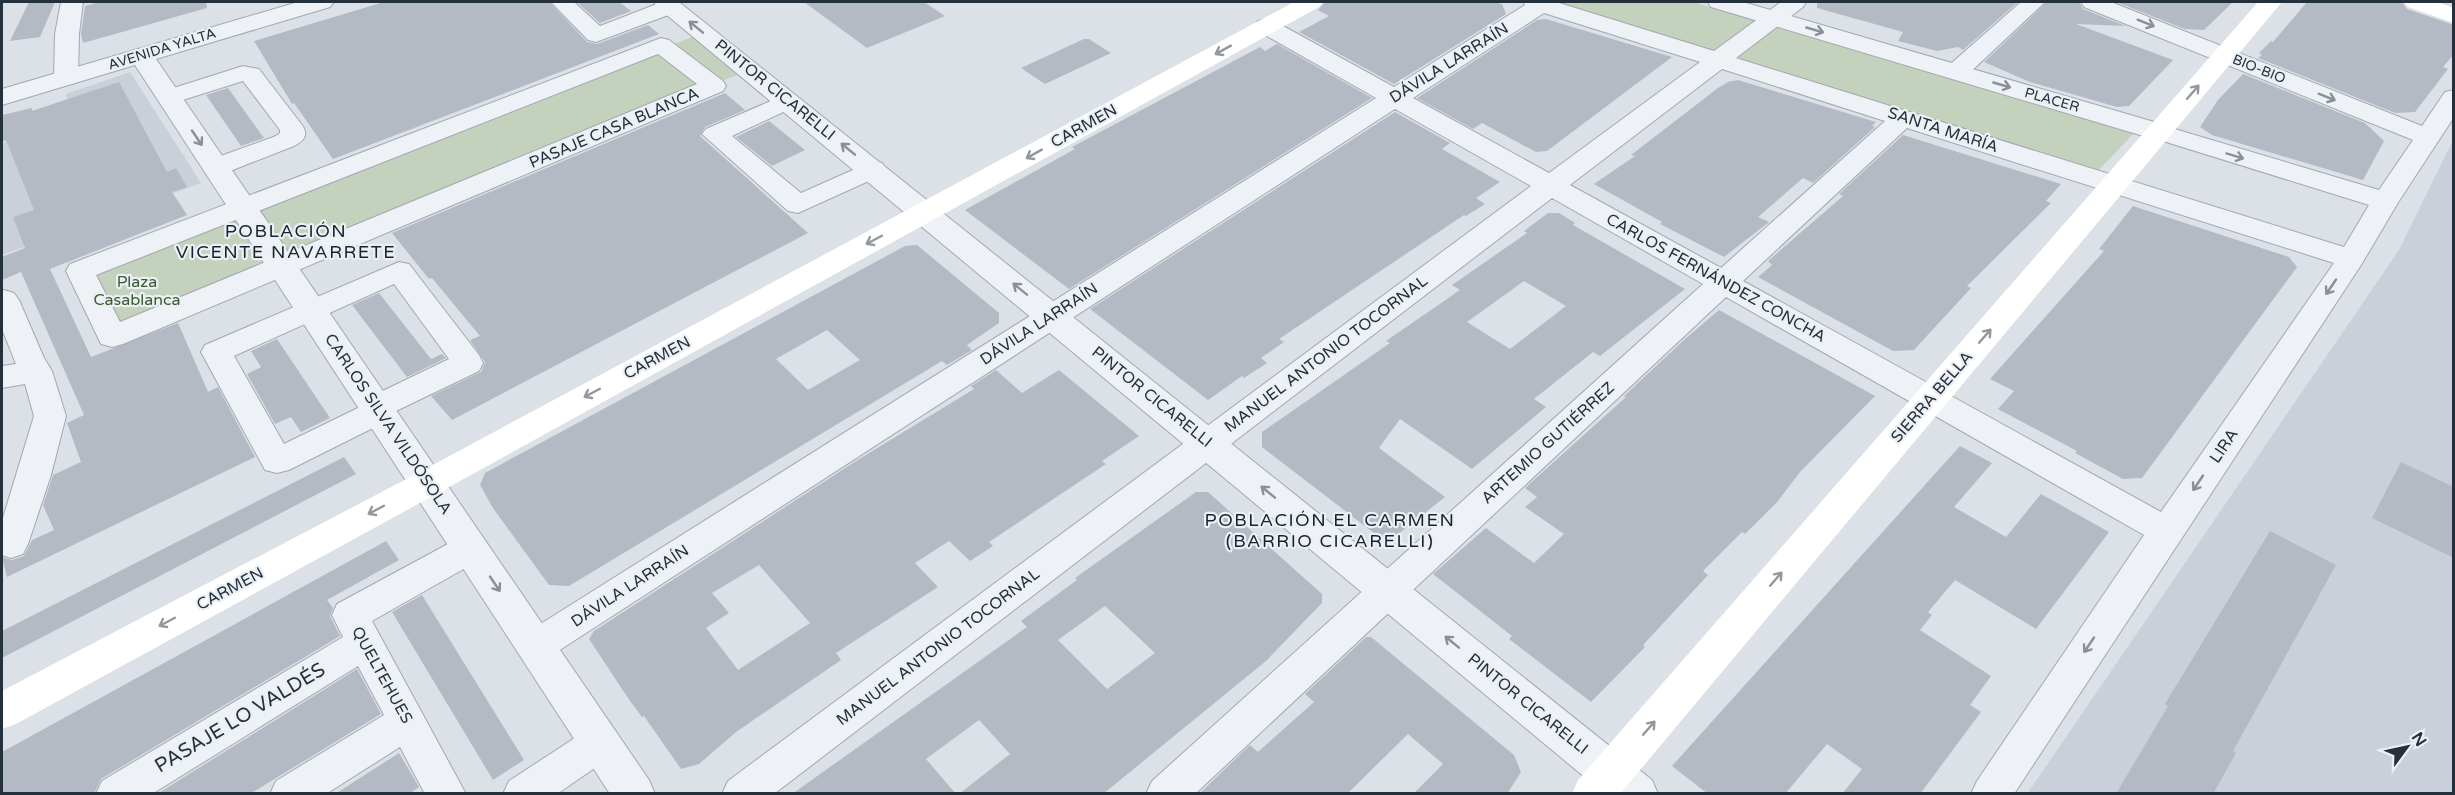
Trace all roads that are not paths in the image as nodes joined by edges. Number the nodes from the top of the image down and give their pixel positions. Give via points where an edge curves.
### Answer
1 (72, 2) edge
2 (322, 2) edge
3 (562, 2) edge
4 (1311, 2) edge
5 (1719, 2) edge
6 (2034, 2) edge
7 (2092, 2) edge
8 (2270, 2) edge
9 (2416, 2) edge
10 (1538, 3) edge
11 (668, 4) edge
12 (1784, 10) edge
13 (2454, 15) edge
14 (1266, 26) junction
15 (141, 55) junction
16 (2224, 55) junction
17 (1718, 60) junction
18 (1956, 72) junction
19 (66, 78) junction
20 (2, 97) edge
21 (170, 97) junction
22 (2454, 97) edge
23 (1394, 98) junction
24 (787, 100) junction
25 (1903, 118) junction
26 (2159, 132) junction
27 (2425, 136) junction
28 (216, 167) junction
29 (873, 169) junction
30 (2114, 184) junction
31 (1550, 186) junction
32 (2385, 201) junction
33 (244, 207) junction
34 (926, 212) junction
35 (2351, 259) junction
36 (282, 265) junction
37 (1723, 283) junction
38 (4, 300) dead end
39 (312, 309) junction
40 (1052, 316) junction
41 (37, 371) junction
42 (2, 377) edge
43 (1930, 399) junction
44 (378, 409) junction
45 (1209, 443) junction
46 (428, 483) junction
47 (2166, 531) junction
48 (11, 544) dead end
49 (471, 548) junction
50 (1388, 590) junction
51 (364, 644) junction
52 (536, 645) junction
53 (2, 711) edge
54 (408, 721) junction
55 (601, 742) junction
56 (1614, 786) edge
57 (443, 792) edge
58 (116, 794) edge
59 (290, 794) edge
60 (523, 794) edge
61 (634, 794) edge
62 (742, 794) edge
63 (1166, 794) edge
64 (1991, 794) edge

1 - 19 street
2 - 15 street, AVENIDA YALTA
3 - 11 street via 596,34
4 - 14 main road, CARMEN
5 - 12 street, PLACER
6 - 18 street
7 -> 16 street, BIO-BIO
8 - 16 main road, SIERRA BELLA
9 - 13 main road
10 - 17 street, SANTA MARÍA
10 - 23 street, DÁVILA LARRAÍN
24 -> 11 street, PINTOR CICARELLI
12 - 17 street, MANUEL ANTONIO TOCORNAL
12 -> 18 street, PLACER
14 - 23 street, CARLOS FERNÁNDEZ CONCHA
14 -> 34 main road, CARMEN
15 - 19 street, AVENIDA YALTA
15 - 21 street, CARLOS SILVA VILDÓSOLA
26 -> 16 main road, SIERRA BELLA
16 -> 27 street, BIO-BIO
17 - 25 street, SANTA MARÍA
17 - 31 street, MANUEL ANTONIO TOCORNAL
18 -> 26 street, PLACER
19 - 20 street, AVENIDA YALTA
21 -> 28 street, CARLOS SILVA VILDÓSOLA
21 - 28 street via 250,74 293,130 293,136 285,141
22 - 27 street, LIRA
23 - 31 street, CARLOS FERNÁNDEZ CONCHA
23 - 40 street, DÁVILA LARRAÍN
29 -> 24 street, PINTOR CICARELLI
24 - 29 street via 715,134 798,205
25 - 30 street, SANTA MARÍA
25 - 37 street, ARTEMIO GUTIÉRREZ
26 - 30 main road, SIERRA BELLA
26 -> 32 street, PLACER
27 - 32 street, LIRA
28 - 33 street, CARLOS SILVA VILDÓSOLA
29 - 34 street, PINTOR CICARELLI
30 - 35 street, SANTA MARÍA
43 -> 30 main road, SIERRA BELLA
31 - 37 street, CARLOS FERNÁNDEZ CONCHA
31 - 45 street, MANUEL ANTONIO TOCORNAL
32 - 35 street, LIRA
33 - 36 street, CARLOS SILVA VILDÓSOLA
33 - 36 street, PASAJE CASA BLANCA via 80,271 112,338
33 - 36 street, PASAJE CASA BLANCA via 661,45 714,86
40 -> 34 street, PINTOR CICARELLI
34 -> 46 main road, CARMEN
35 -> 47 street, LIRA
36 - 39 street, CARLOS SILVA VILDÓSOLA
37 - 43 street, CARLOS FERNÁNDEZ CONCHA
37 - 50 street, ARTEMIO GUTIÉRREZ
38 - 41 street
39 - 44 street, CARLOS SILVA VILDÓSOLA
39 - 44 street via 399,271 468,363
39 - 44 street via 216,352 277,461
40 - 45 street, PINTOR CICARELLI
40 - 52 street, DÁVILA LARRAÍN
41 - 42 street
41 - 48 street via 50,416
43 - 47 street, CARLOS FERNÁNDEZ CONCHA
56 -> 43 main road, SIERRA BELLA
44 - 46 street, CARLOS SILVA VILDÓSOLA
50 -> 45 street, PINTOR CICARELLI
45 - 62 street, MANUEL ANTONIO TOCORNAL
46 - 49 street, CARLOS SILVA VILDÓSOLA
46 -> 53 main road, CARMEN
47 -> 64 street, LIRA
49 - 51 street, QUELTEHUES via 350,615
49 -> 52 street, CARLOS SILVA VILDÓSOLA
56 -> 50 street, PINTOR CICARELLI
50 - 63 street, ARTEMIO GUTIÉRREZ
51 - 54 street, QUELTEHUES
51 - 58 street, PASAJE LO VALDÉS
52 - 55 street, CARLOS SILVA VILDÓSOLA
54 - 57 street, QUELTEHUES
54 - 59 street
55 - 60 street
55 - 61 street, CARLOS SILVA VILDÓSOLA

